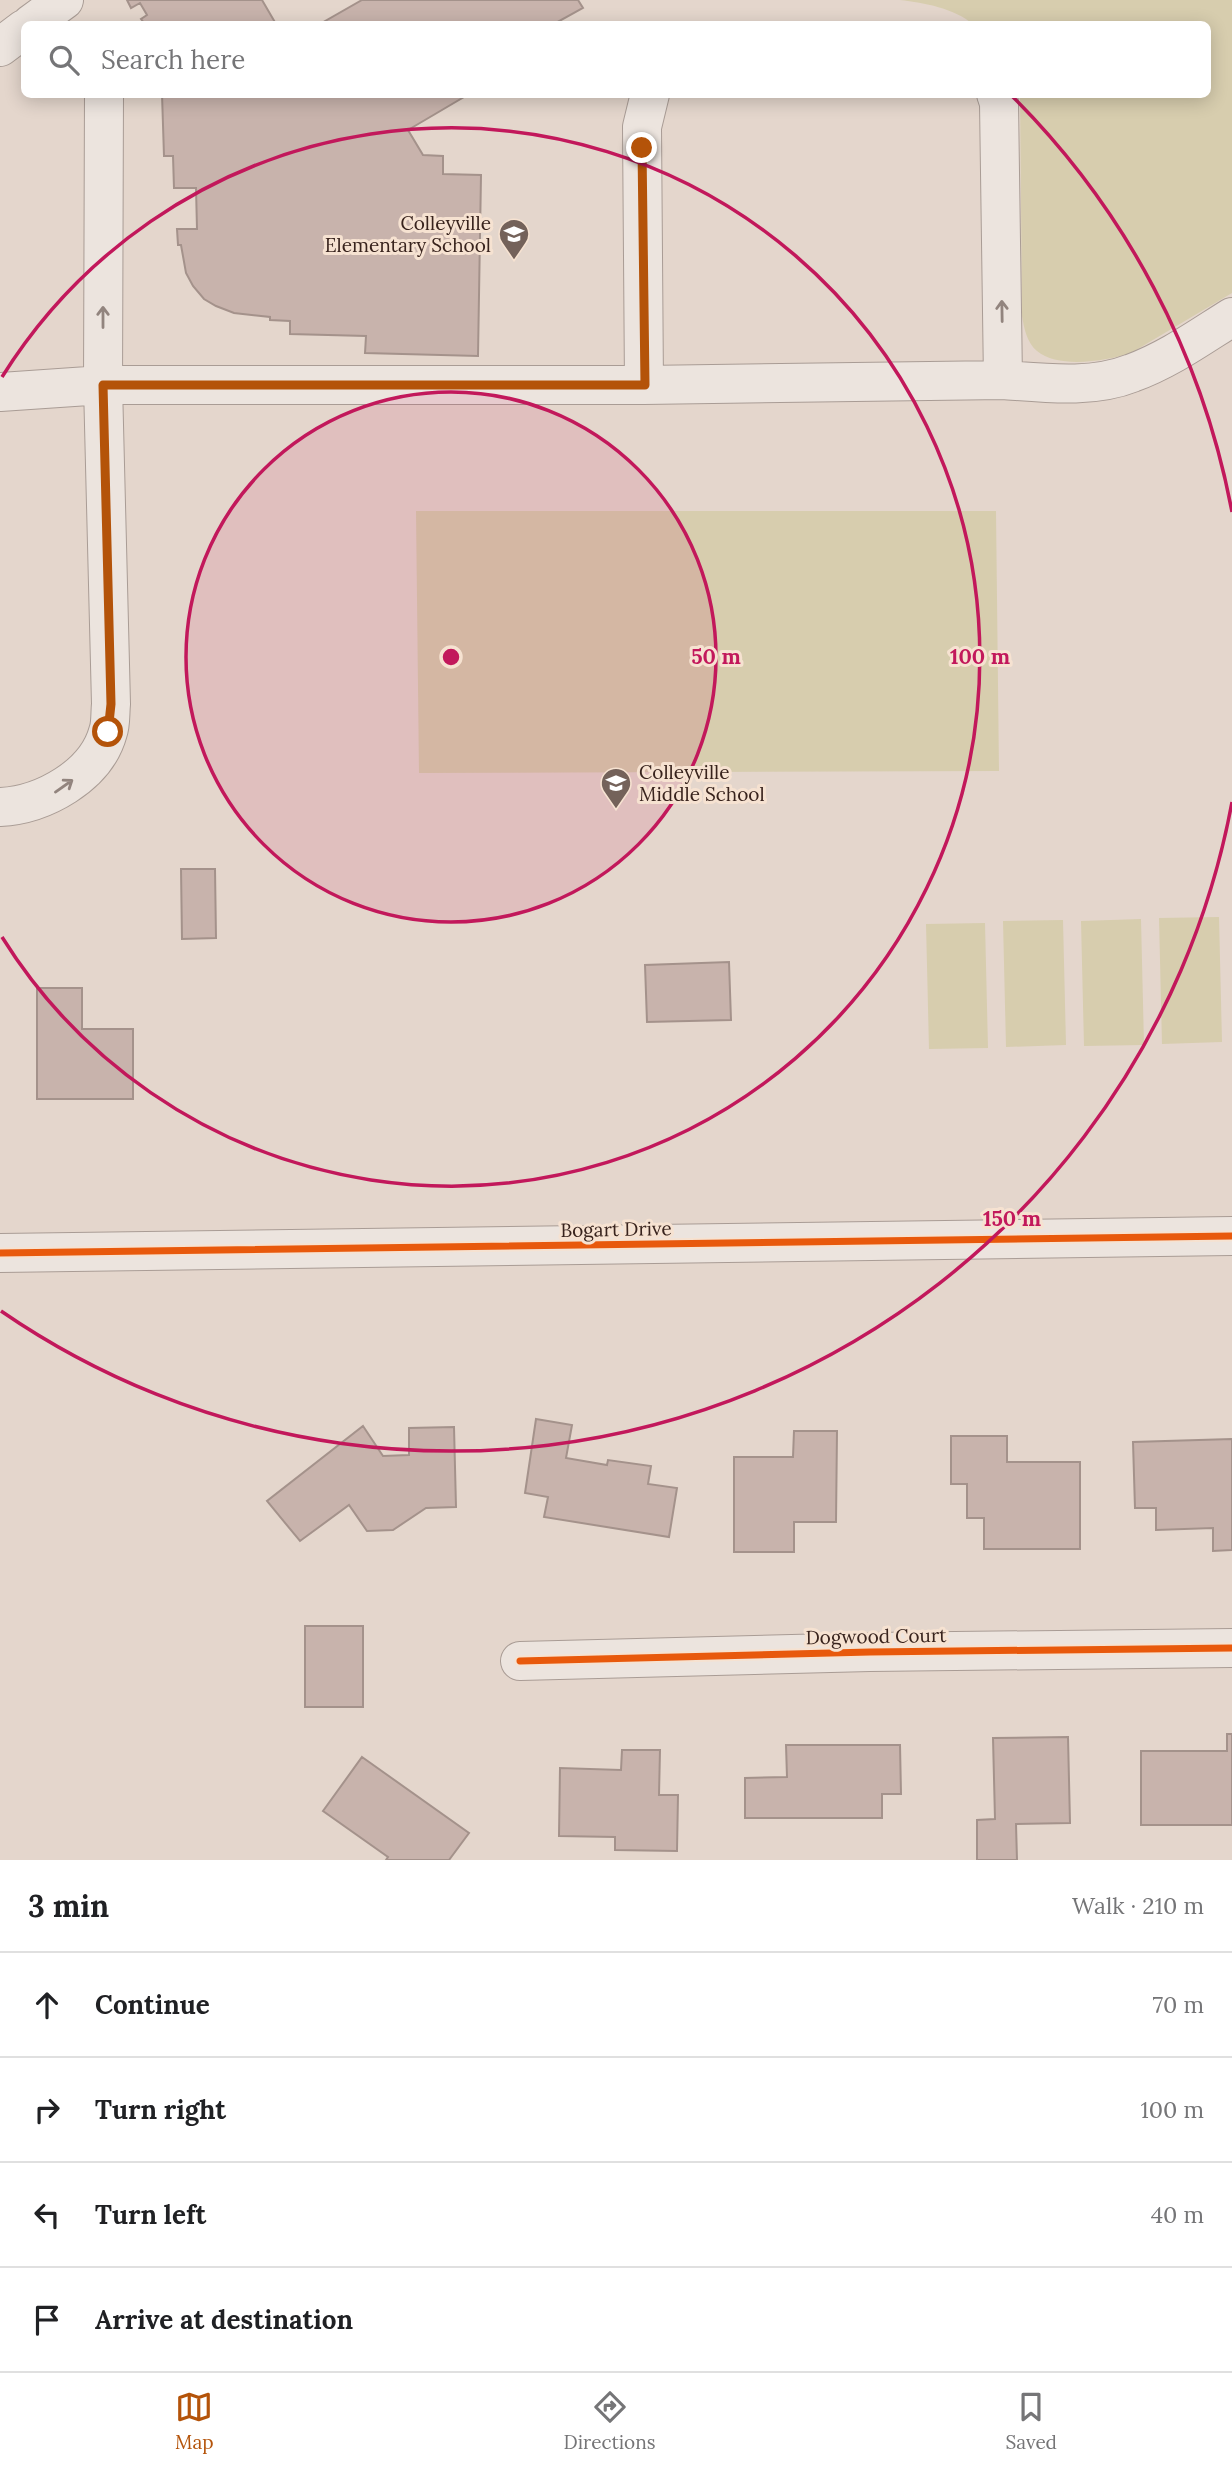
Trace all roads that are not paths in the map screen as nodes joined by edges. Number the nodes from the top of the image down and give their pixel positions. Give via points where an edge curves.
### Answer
1 (65, 0) edge
2 (35, 21) edge
3 (79, 21) edge
4 (21, 31) edge
5 (0, 47) edge
6 (104, 98) edge
7 (649, 98) edge
8 (997, 98) edge
9 (1232, 317) edge
10 (1003, 380) junction
11 (103, 385) junction
12 (645, 385) junction
13 (0, 392) edge
14 (0, 807) edge
15 (1232, 1237) edge
16 (0, 1253) edge
17 (1232, 1648) edge
18 (520, 1661) dead end

1 - 2 street
1 - 3 street
4 - 5 street
11 -> 6 street
7 - 12 street via 642,127
10 -> 8 street
9 - 10 street via 1132,374 1103,381 1048,384
10 - 12 street
11 - 12 street
11 - 13 street
14 -> 11 street via 30,803 56,792 78,776 108,732
15 - 16 street, Bogart Drive
17 - 18 street, Dogwood Court via 870,1651

